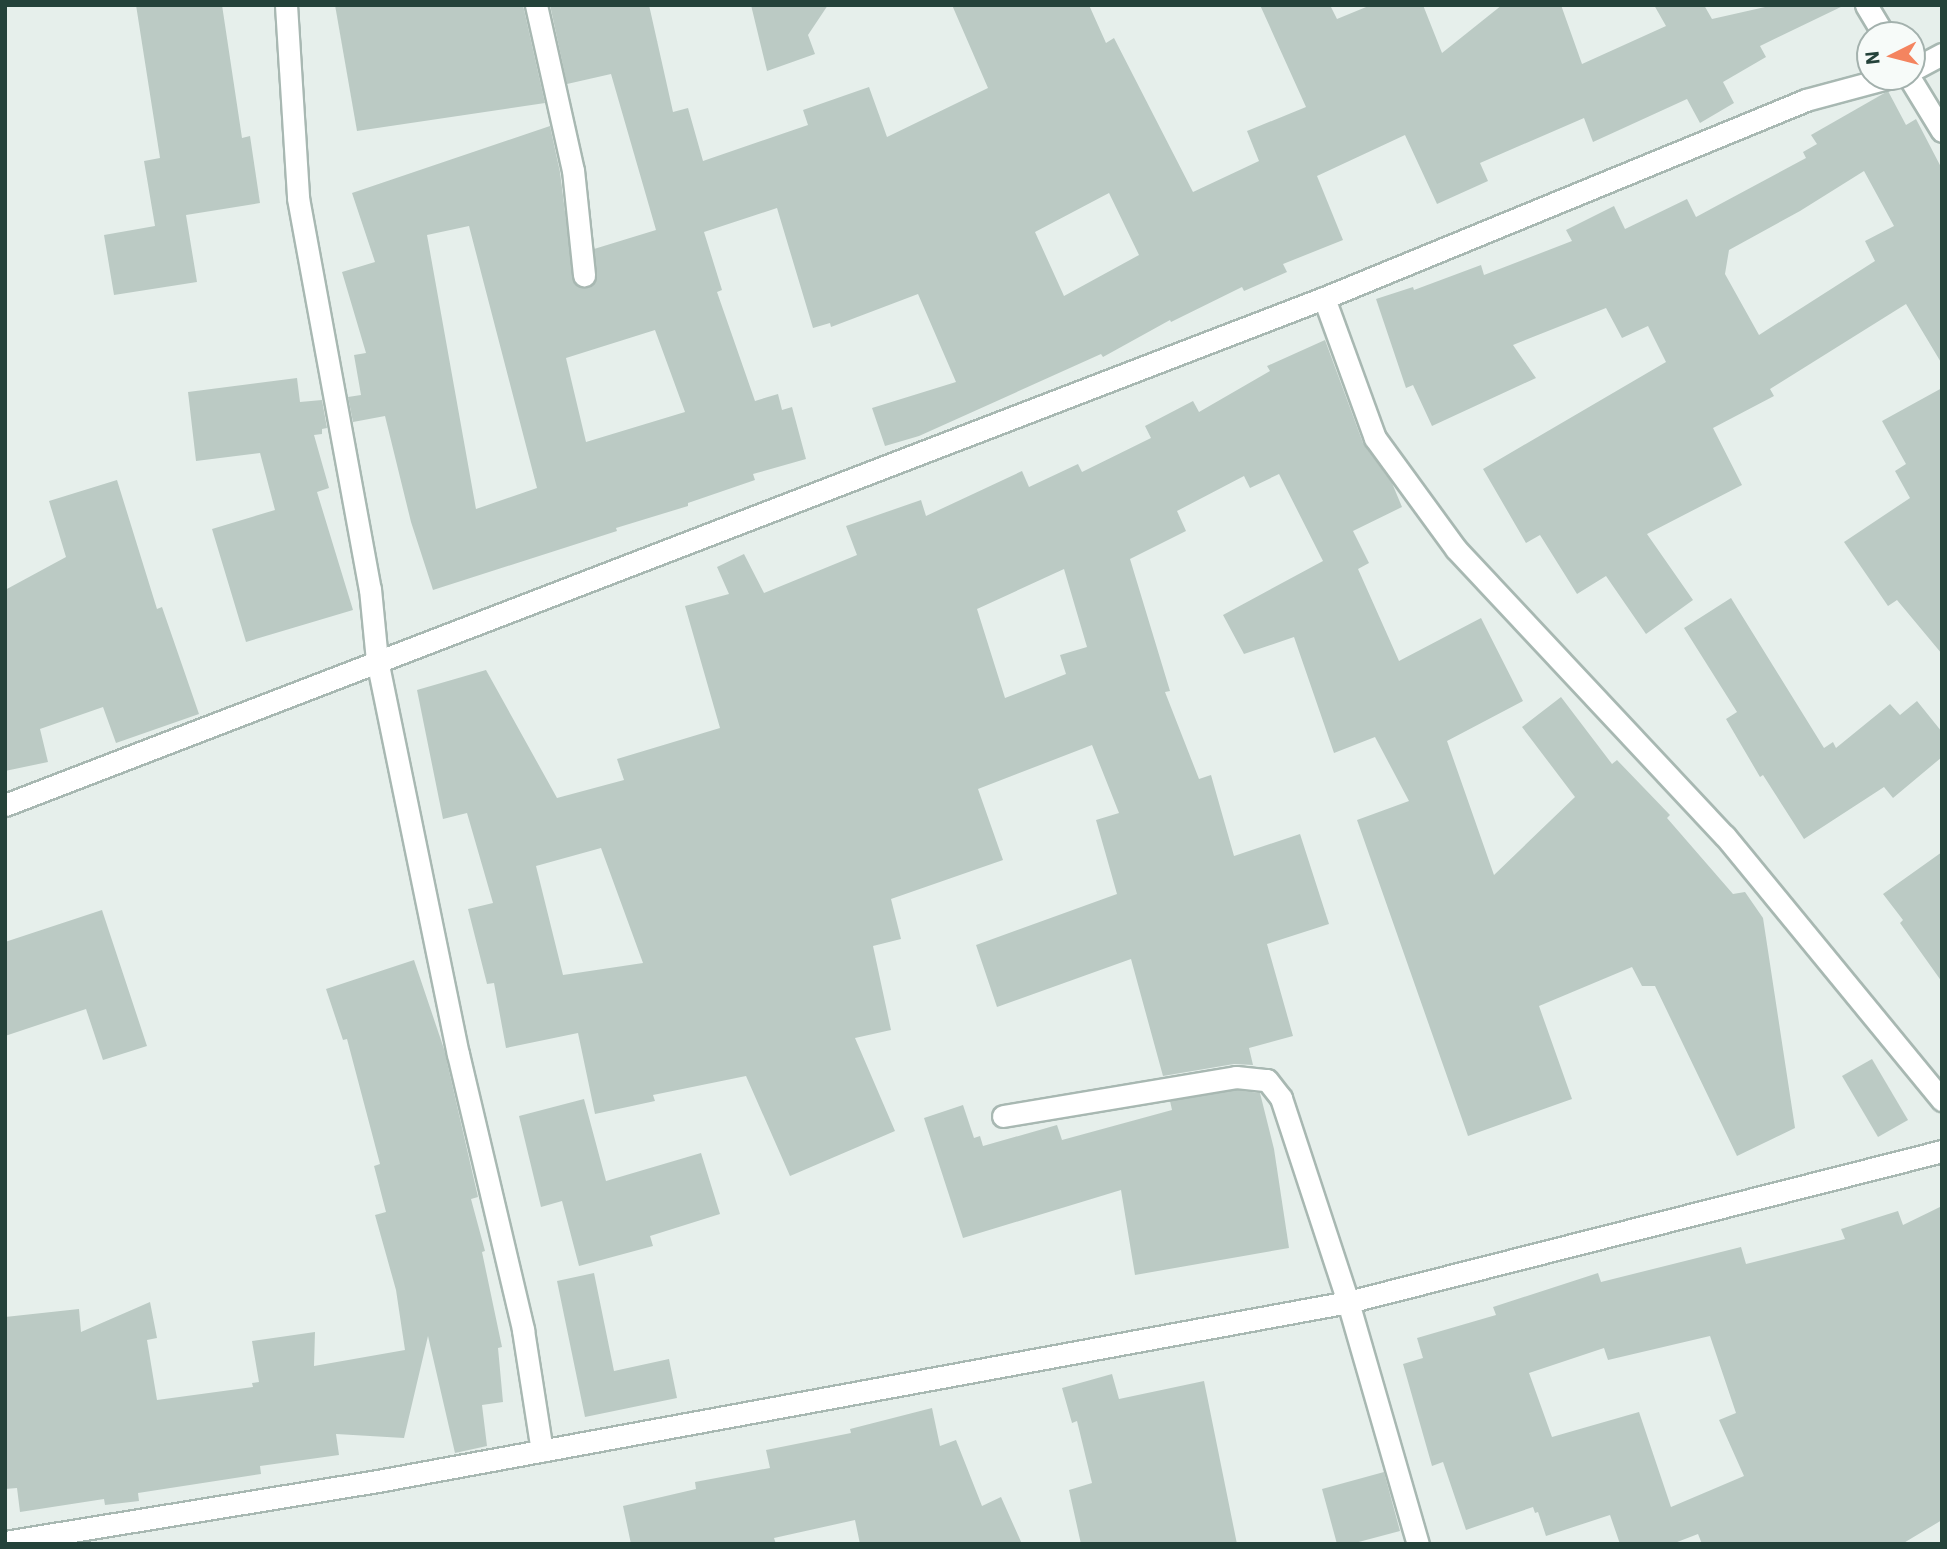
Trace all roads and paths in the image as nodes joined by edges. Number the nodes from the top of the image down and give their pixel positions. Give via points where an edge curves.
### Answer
1 (286, 5) edge
2 (536, 5) edge
3 (1866, 5) edge
4 (1876, 21) edge
5 (1942, 54) edge
6 (1926, 63) edge
7 (1856, 86) edge
8 (1918, 91) edge
9 (1942, 131) edge
10 (584, 275) dead end
11 (1324, 298) junction
12 (377, 660) junction
13 (5, 805) edge
14 (1942, 1101) edge
15 (1003, 1116) dead end
16 (1942, 1152) edge
17 (1348, 1302) junction
18 (541, 1451) junction
19 (5, 1542) edge
20 (1418, 1544) edge

1 - 12 street via 298,198 370,589
2 - 10 street via 573,170
3 - 4 street
5 - 6 street
7 - 11 street via 1806,100
8 - 9 street
11 - 12 street
11 - 14 street via 1375,438 1456,549 1725,836
12 - 13 street
12 - 18 street via 457,1054 523,1330
15 - 17 street via 1236,1077 1266,1080 1281,1098
16 - 17 street
17 - 18 street
17 - 20 street
18 - 19 street

